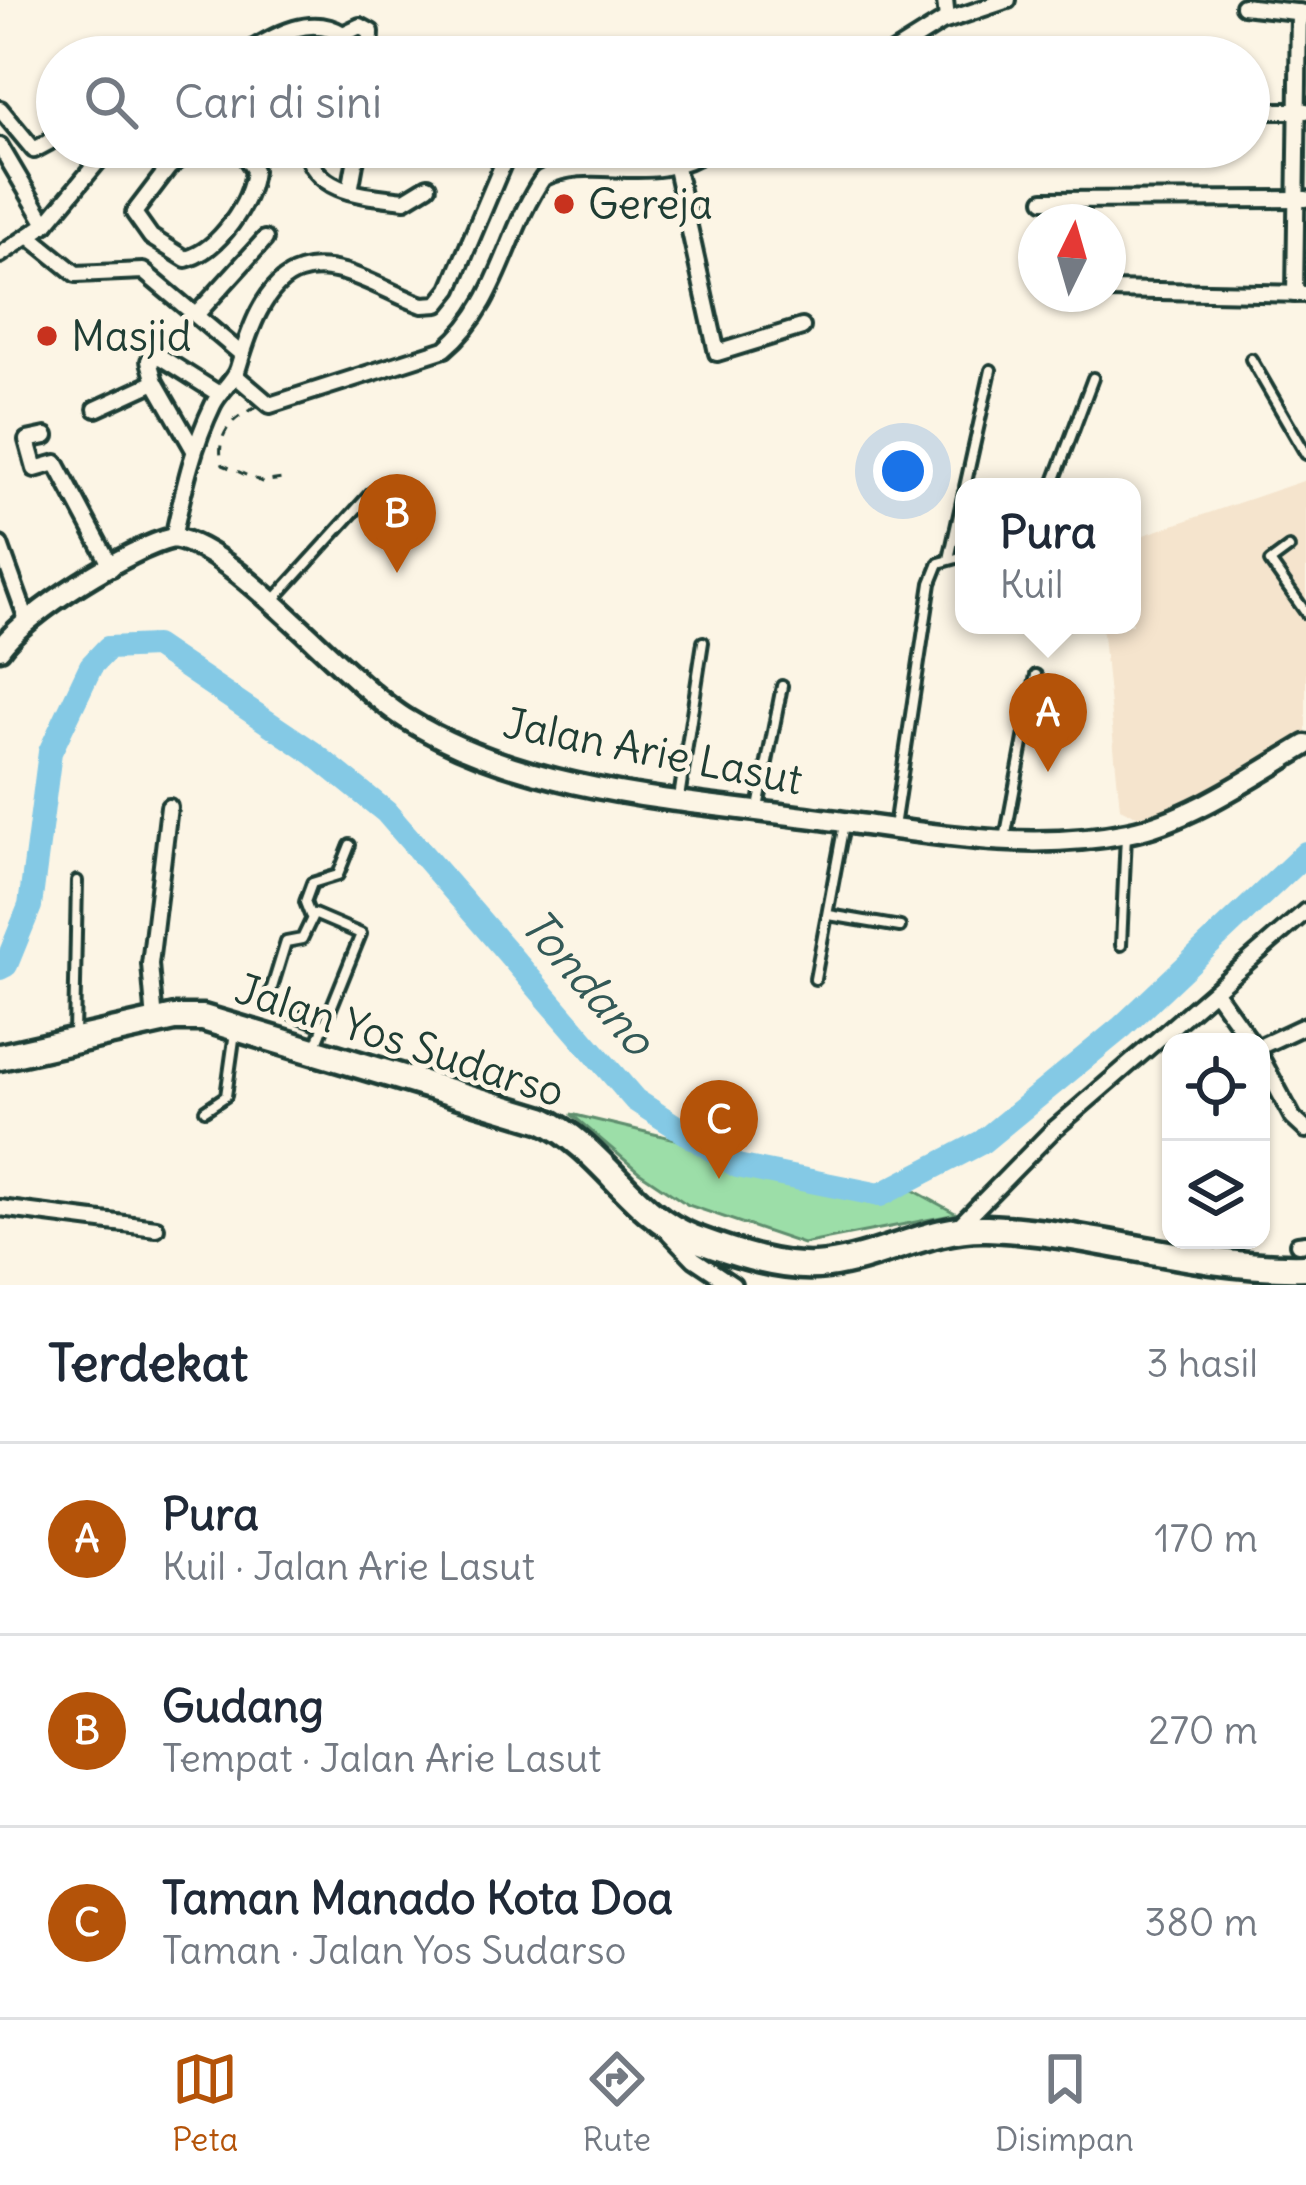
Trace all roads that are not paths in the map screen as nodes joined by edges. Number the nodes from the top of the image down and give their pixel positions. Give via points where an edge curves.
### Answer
1 (945, 0) edge
2 (1008, 0) edge
3 (1243, 6) dead end
4 (1302, 12) edge
5 (947, 20) junction
6 (343, 34) joint
7 (286, 36) edge
8 (371, 36) edge
9 (921, 36) edge
10 (0, 109) edge
11 (1270, 111) edge
12 (1301, 111) edge
13 (0, 146) edge
14 (36, 149) edge
15 (93, 168) edge
16 (168, 168) edge
17 (253, 168) edge
18 (315, 168) edge
19 (354, 168) edge
20 (501, 168) edge
21 (651, 168) edge
22 (676, 168) edge
23 (428, 186) dead end
24 (350, 191) junction
25 (1300, 198) edge
26 (1044, 200) dead end
27 (46, 224) junction
28 (29, 236) junction
29 (265, 239) dead end
30 (0, 255) edge
31 (1126, 290) edge
32 (1300, 294) edge
33 (196, 315) junction
34 (802, 327) dead end
35 (239, 352) junction
36 (1251, 359) dead end
37 (991, 370) dead end
38 (236, 376) junction
39 (1093, 378) dead end
40 (155, 382) junction
41 (219, 394) junction
42 (96, 409) dead end
43 (46, 436) dead end
44 (194, 450) junction
45 (1306, 454) edge
46 (967, 478) edge
47 (1055, 478) edge
48 (371, 493) dead end
49 (955, 535) edge
50 (173, 538) junction
51 (0, 545) edge
52 (1289, 548) dead end
53 (955, 559) edge
54 (950, 560) junction
55 (112, 568) junction
56 (271, 603) junction
57 (1306, 613) edge
58 (27, 620) junction
59 (4, 637) edge
60 (703, 642) dead end
61 (1036, 675) dead end
62 (782, 686) dead end
63 (1306, 746) edge
64 (678, 799) junction
65 (169, 807) dead end
66 (757, 811) junction
67 (845, 822) junction
68 (893, 829) junction
69 (1126, 833) junction
70 (1005, 840) junction
71 (350, 845) dead end
72 (77, 881) dead end
73 (1306, 911) edge
74 (310, 915) junction
75 (829, 915) junction
76 (900, 927) dead end
77 (1121, 945) dead end
78 (814, 979) dead end
79 (1216, 993) junction
80 (155, 1022) junction
81 (236, 1025) junction
82 (1306, 1025) edge
83 (1245, 1033) edge
84 (319, 1038) junction
85 (74, 1039) junction
86 (1270, 1042) edge
87 (0, 1057) edge
88 (1270, 1075) edge
89 (205, 1110) dead end
90 (1306, 1130) edge
91 (0, 1208) edge
92 (655, 1216) junction
93 (156, 1228) dead end
94 (954, 1230) junction
95 (1303, 1251) edge
96 (733, 1285) edge

1 - 5 street
2 - 5 street
3 - 4 street
4 - 12 street
5 - 9 street
6 - 7 street via 308,26
6 - 8 street via 367,27
10 - 14 street
11 - 12 street
12 - 25 street
13 - 27 street
15 - 27 street
16 - 17 street via 134,213 185,259 198,255 248,198
18 - 24 street via 320,180
19 - 24 street
20 - 35 street via 438,304 332,270 298,271 273,290
21 - 38 street via 543,178 502,271 465,333 446,349 270,405
22 - 34 street via 716,353
23 - 24 street via 405,200
25 - 26 street
25 - 32 street
27 - 28 street
28 - 30 street
28 - 33 street via 76,274 143,271
29 - 33 street
31 - 32 street
33 - 35 street
35 - 38 street
36 - 45 lane
37 - 46 lane
38 - 41 street
39 - 47 lane
40 - 41 street via 149,361 156,356
40 - 42 street
40 - 44 street
41 - 44 street
43 - 55 street via 27,440 35,469 56,463
44 - 50 street
48 - 56 lane
49 - 54 lane
50 - 55 main road
50 - 56 main road, Jalan Arie Lasut via 213,553
51 - 58 street
52 - 57 lane via 1270,562
53 - 54 lane
54 - 68 lane via 939,563 931,583
55 - 58 main road
56 - 64 main road, Jalan Arie Lasut via 368,693 448,743 548,775
58 - 59 main road
60 - 64 lane
61 - 70 lane
62 - 66 lane
63 - 69 main road, Jalan Arie Lasut
64 - 66 main road, Jalan Arie Lasut
65 - 80 street via 149,964
66 - 67 main road, Jalan Arie Lasut
67 - 68 main road, Jalan Arie Lasut
67 - 75 lane
68 - 70 main road, Jalan Arie Lasut
69 - 70 main road, Jalan Arie Lasut
69 - 77 lane
71 - 74 lane via 338,875 312,883
72 - 85 lane
73 - 79 street
74 - 84 lane via 361,934
74 - 84 lane via 302,939 286,942 267,1004
75 - 76 lane
75 - 78 lane
79 - 83 street
79 - 94 street via 1052,1131
80 - 81 highway, Jalan Yos Sudarso
80 - 85 highway, Jalan Yos Sudarso
81 - 84 highway, Jalan Yos Sudarso
81 - 89 lane via 226,1096
82 - 86 street
84 - 92 highway, Jalan Yos Sudarso via 563,1130
85 - 87 highway, Jalan Yos Sudarso
88 - 90 street
91 - 93 street
92 - 94 highway, Jalan Yos Sudarso via 711,1245 795,1266 827,1265
92 - 96 street via 694,1259
94 - 95 highway, Jalan Yos Sudarso via 1022,1230 1234,1264

